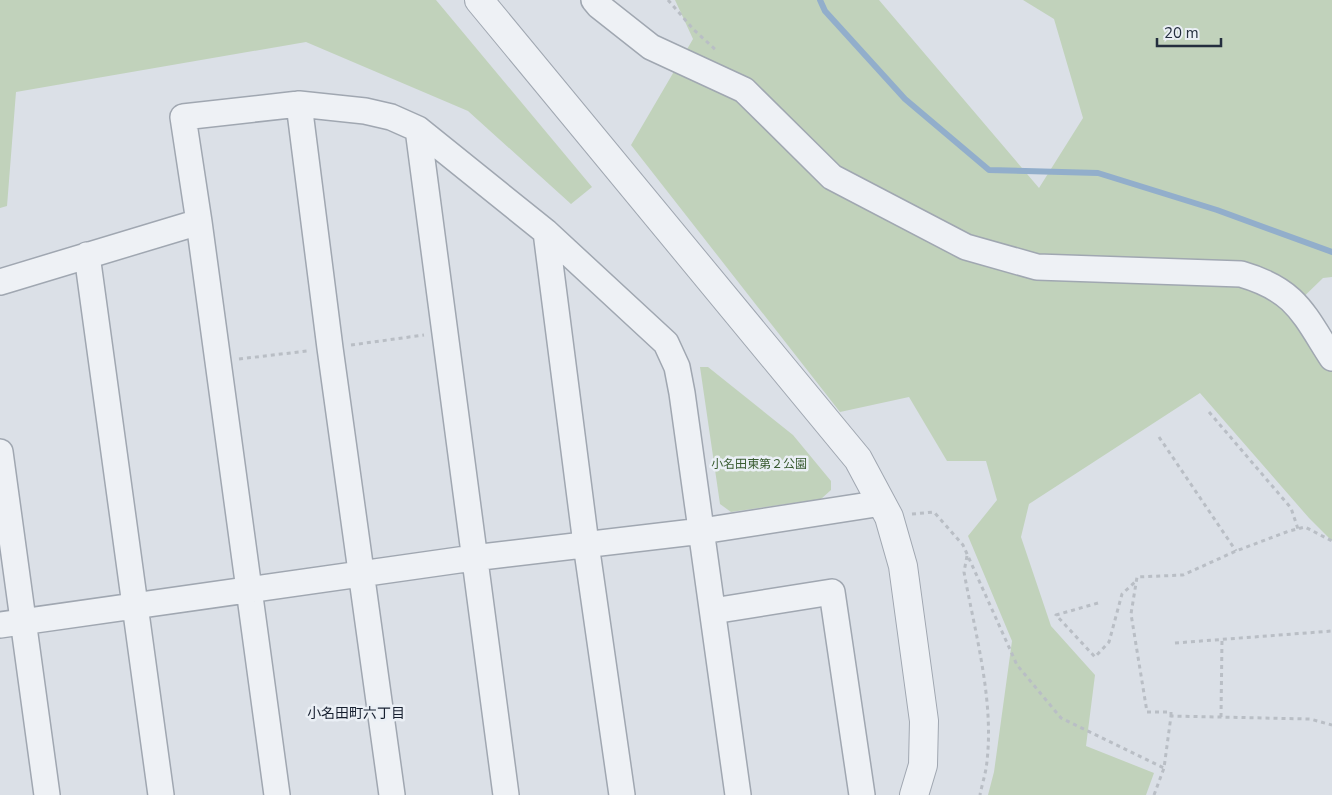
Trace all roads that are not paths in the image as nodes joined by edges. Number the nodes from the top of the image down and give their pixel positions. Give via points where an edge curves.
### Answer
1 (479, 0) edge
2 (594, 0) edge
3 (299, 104) junction
4 (418, 128) junction
5 (199, 222) junction
6 (546, 232) junction
7 (87, 255) junction
8 (0, 282) edge
9 (1332, 358) edge
10 (0, 452) edge
11 (885, 510) junction
12 (702, 531) junction
13 (586, 544) junction
14 (474, 558) junction
15 (362, 575) junction
16 (249, 590) junction
17 (135, 605) junction
18 (713, 611) junction
19 (11, 623) edge
20 (47, 795) edge
21 (161, 795) edge
22 (277, 795) edge
23 (392, 795) edge
24 (506, 795) edge
25 (622, 795) edge
26 (738, 795) edge
27 (862, 795) edge
28 (914, 795) edge

1 - 11 street via 858,459
2 - 9 street via 651,47 744,90 832,177 966,247 1037,267 1241,274 1264,281 1298,304
3 - 4 street via 365,111
3 - 5 street via 182,117
3 - 15 street
4 - 6 street
4 - 14 street
5 - 7 street
5 - 16 street
6 - 12 street via 666,343 677,367 682,392
6 - 13 street
7 - 8 street
7 - 17 street
10 - 19 street
11 - 12 street
11 - 28 street via 903,566 924,721 923,765
12 - 13 street
12 - 18 street
13 - 14 street
13 - 25 street
14 - 15 street
14 - 24 street
15 - 16 street
15 - 23 street
16 - 17 street
16 - 22 street
17 - 19 street
17 - 21 street
18 - 26 street
18 - 27 street via 832,592
19 - 20 street

